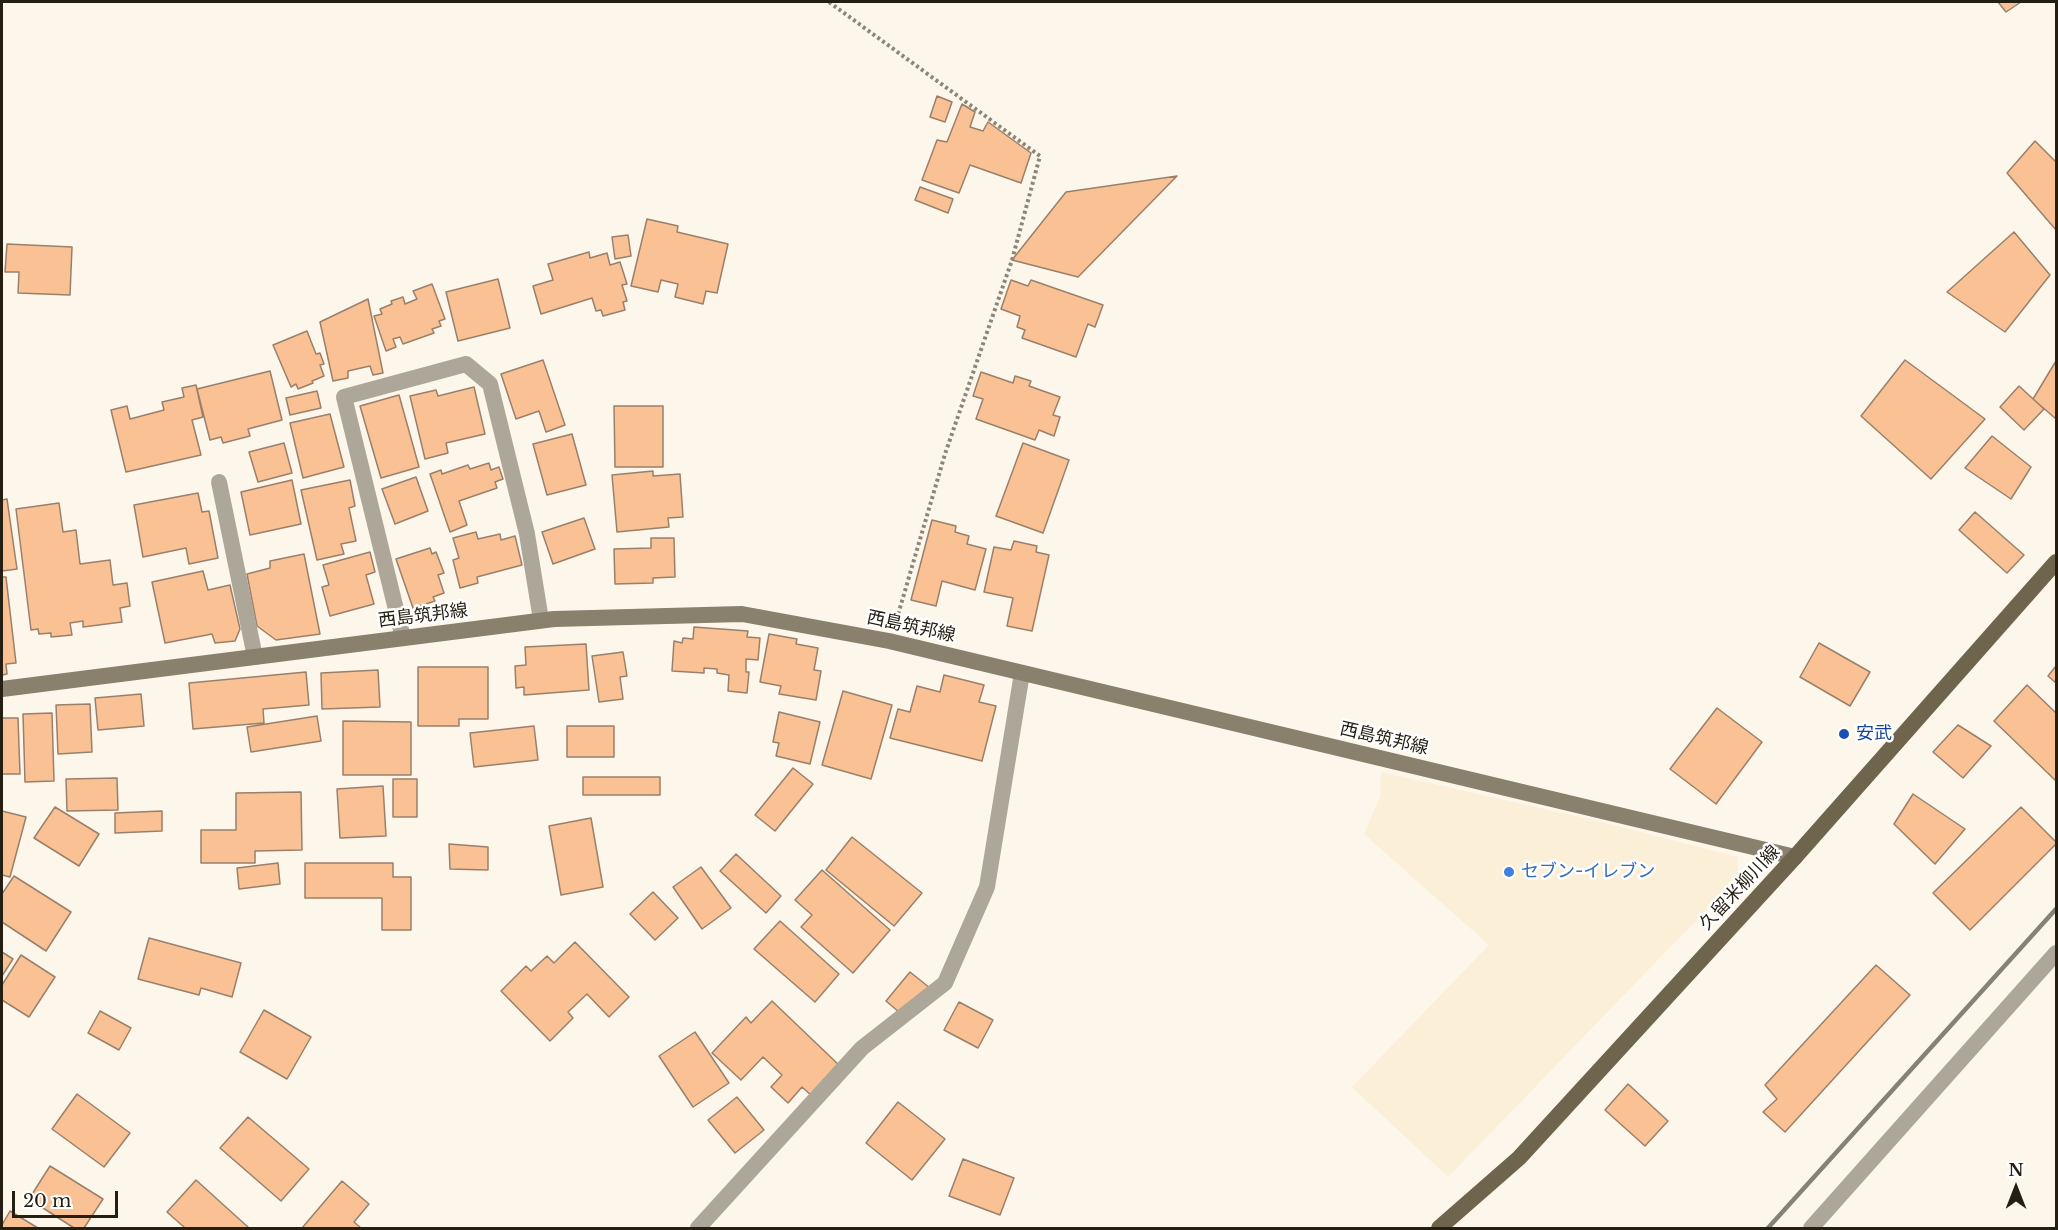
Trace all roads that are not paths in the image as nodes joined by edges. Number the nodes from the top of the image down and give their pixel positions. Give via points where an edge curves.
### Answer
1 (219, 482) dead end
2 (2056, 562) edge
3 (541, 620) junction
4 (403, 638) junction
5 (255, 657) junction
6 (1022, 673) junction
7 (2, 689) edge
8 (1795, 857) junction
9 (2056, 953) edge
10 (698, 1228) edge
11 (1439, 1228) edge
12 (1811, 1228) edge

1 - 5 street
2 - 8 main road, 久留米柳川線
3 - 4 main road, 西島筑邦線
3 - 4 street via 527,534 490,384 466,364 344,397
3 - 6 main road, 西島筑邦線 via 742,614 890,642
4 - 5 main road, 西島筑邦線
5 - 7 main road, 西島筑邦線
6 - 8 main road, 西島筑邦線
6 - 10 street via 987,887 945,983 862,1048
8 - 11 main road, 久留米柳川線 via 1519,1158
9 - 12 street

